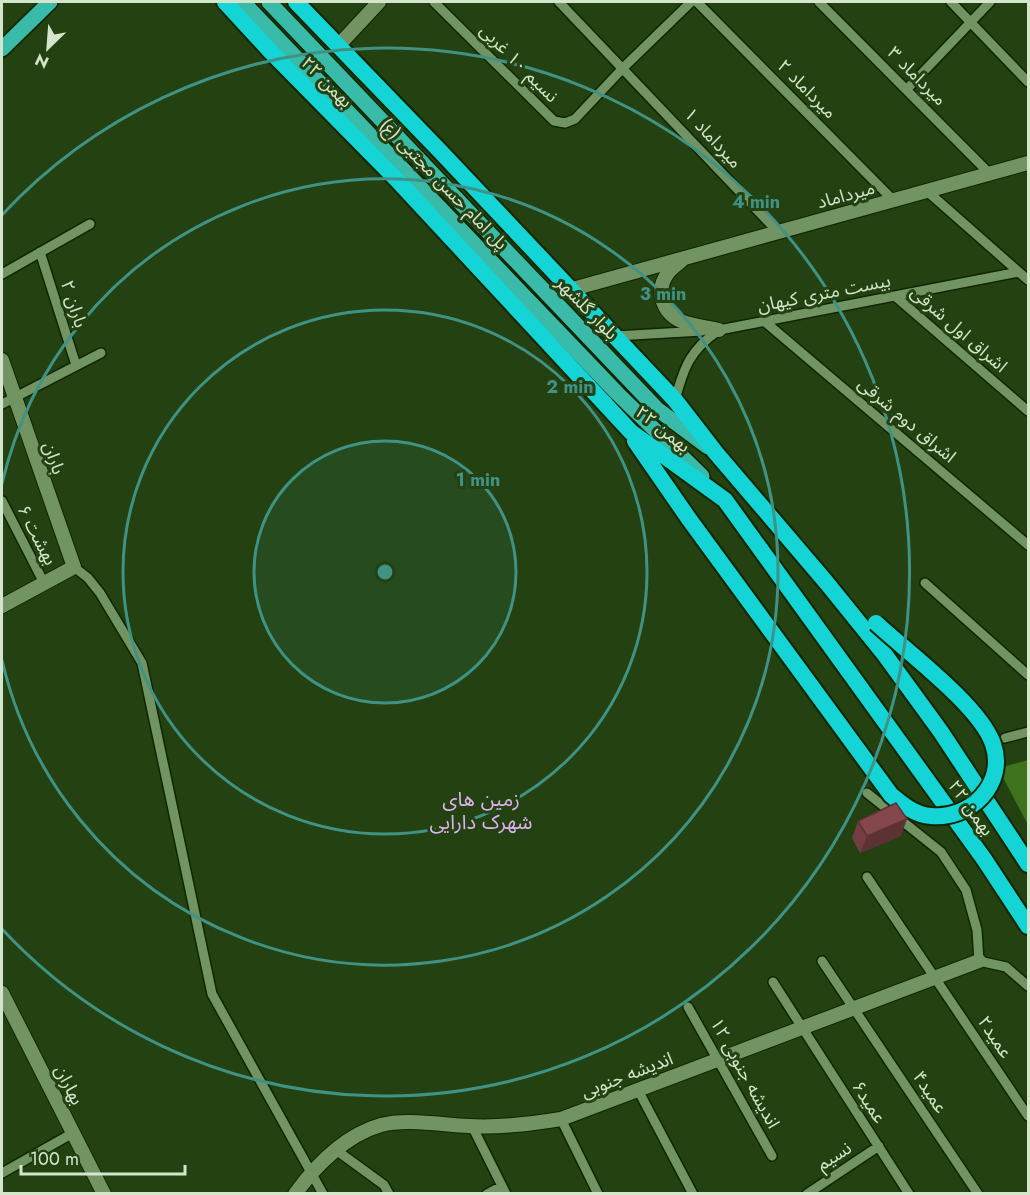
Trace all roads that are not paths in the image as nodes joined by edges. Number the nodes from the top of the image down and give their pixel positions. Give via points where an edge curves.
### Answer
1 (50, 2) edge
2 (218, 2) edge
3 (225, 2) edge
4 (234, 2) edge
5 (243, 2) edge
6 (269, 2) edge
7 (296, 2) edge
8 (304, 2) edge
9 (379, 2) edge
10 (434, 2) edge
11 (559, 2) edge
12 (691, 2) edge
13 (697, 2) edge
14 (819, 2) edge
15 (951, 2) edge
16 (990, 2) edge
17 (315, 21) junction
18 (971, 21) junction
19 (244, 25) junction
20 (338, 46) junction
21 (2, 49) edge
22 (623, 68) junction
23 (1029, 82) edge
24 (907, 89) junction
25 (1029, 162) edge
26 (990, 174) junction
27 (439, 182) joint
28 (928, 192) junction
29 (894, 201) junction
30 (90, 224) dead end
31 (778, 232) junction
32 (40, 252) junction
33 (686, 256) junction
34 (1019, 272) junction
35 (2, 274) edge
36 (1029, 280) edge
37 (569, 290) junction
38 (895, 296) junction
39 (764, 321) junction
40 (719, 330) junction
41 (615, 336) junction
42 (101, 353) dead end
43 (2, 360) edge
44 (76, 365) junction
45 (675, 400) junction
46 (8, 401) edge
47 (1029, 411) edge
48 (622, 423) junction
49 (716, 453) junction
50 (725, 500) junction
51 (2, 501) edge
52 (1029, 545) edge
53 (810, 563) junction
54 (74, 567) junction
55 (44, 583) junction
56 (925, 583) dead end
57 (2, 606) edge
58 (1029, 675) edge
59 (1029, 732) edge
60 (1005, 738) dead end
61 (867, 793) dead end
62 (1029, 864) edge
63 (867, 877) dead end
64 (1029, 926) edge
65 (822, 961) dead end
66 (979, 961) junction
67 (934, 978) junction
68 (773, 982) dead end
69 (1029, 986) edge
70 (2, 993) edge
71 (688, 1007) dead end
72 (854, 1009) junction
73 (802, 1028) junction
74 (718, 1060) junction
75 (638, 1090) junction
76 (1029, 1116) edge
77 (561, 1119) junction
78 (472, 1126) junction
79 (73, 1133) junction
80 (879, 1146) junction
81 (336, 1150) junction
82 (772, 1156) dead end
83 (311, 1172) junction
84 (2, 1173) edge
85 (504, 1190) edge
86 (104, 1194) edge
87 (295, 1194) edge
88 (322, 1194) edge
89 (389, 1194) edge
90 (487, 1194) edge
91 (598, 1194) edge
92 (693, 1194) edge
93 (807, 1194) edge
94 (909, 1194) edge
95 (978, 1194) edge

1 - 21 main road
2 - 19 main road
3 - 19 highway, ۲۲ بهمن
4 - 19 highway
5 - 50 main road, پل امام حسن مجتبی (ع) via 617,393
6 - 27 main road, پل امام حسن مجتبی (ع)
7 - 17 highway, ۲۲ بهمن
8 - 17 highway
9 - 20 street
10 - 22 street, نسیم ۱۰ غربی via 554,122 575,119
11 - 22 street, میرداماد ۱
12 - 22 street
13 - 29 street, میرداماد ۲
14 - 24 street, میرداماد ۳
15 - 18 street
16 - 18 street
17 - 20 highway, ۲۲ بهمن
18 - 23 street
18 - 24 street
19 - 48 highway, ۲۲ بهمن via 399,182
20 - 37 highway, ۲۲ بهمن
22 - 31 street, میرداماد ۱
24 - 26 street, میرداماد ۳
25 - 26 street, میرداماد
26 - 28 street, میرداماد
27 - 49 main road, بلوار گلشهر via 657,410
28 - 29 street, میرداماد
28 - 34 street
29 - 31 street, میرداماد
30 - 32 street
31 - 33 street, میرداماد
32 - 35 street
32 - 44 street, باران ۲
33 - 37 street, میرداماد
33 - 40 street via 668,272 661,300 670,314 682,322
34 - 36 street
34 - 38 street, بیست متری کیهان
37 - 41 highway, ۲۲ بهمن
38 - 39 street, بیست متری کیهان
38 - 47 street, اشراق اول شرقی
39 - 40 street, بیست متری کیهان
39 - 52 street, اشراق دوم شرقی
40 - 41 street
40 - 45 street, بیست متری کیهان via 692,353
41 - 45 highway, ۲۲ بهمن
42 - 44 street
43 - 46 street, باران
44 - 46 street
45 - 49 highway, ۲۲ بهمن
46 - 54 street, باران
48 - 50 highway, ۲۲ بهمن
48 - 53 highway, bridge via 891,795 928,816 968,809 992,782 997,764 993,743 977,717
49 - 53 highway, ۲۲ بهمن
50 - 64 highway, ۲۲ بهمن
51 - 55 street, بهشت ۶
53 - 62 highway, ۲۲ بهمن via 885,655
54 - 55 street
54 - 83 street via 100,593 142,663 212,993
55 - 57 street
56 - 58 street
59 - 60 street
61 - 66 street via 941,852 966,890 977,930
63 - 67 street, عمید۲
65 - 72 street, عمید۴
66 - 67 street, اندیشه جنوبی
66 - 69 street via 1006,967
67 - 72 street, اندیشه جنوبی
67 - 76 street, عمید۲
68 - 73 street, عمید۶
70 - 79 street, بهاران
71 - 74 street, اندیشه جنوبی ۱۲
72 - 73 street, اندیشه جنوبی
72 - 95 street, عمید۴
73 - 74 street, اندیشه جنوبی
73 - 80 street, عمید۶
74 - 75 street, اندیشه جنوبی
74 - 82 street, اندیشه جنوبی ۱۲
75 - 77 street, اندیشه جنوبی
75 - 92 street
77 - 78 street, اندیشه جنوبی via 517,1126
77 - 91 street
78 - 81 street, اندیشه جنوبی via 381,1125
78 - 85 street
79 - 84 street
79 - 86 street, بهاران
80 - 93 street, نسیم
80 - 94 street, عمید۶
81 - 83 street, اندیشه جنوبی
81 - 89 street via 384,1185
83 - 87 street, اندیشه جنوبی
83 - 88 street
85 - 90 street

